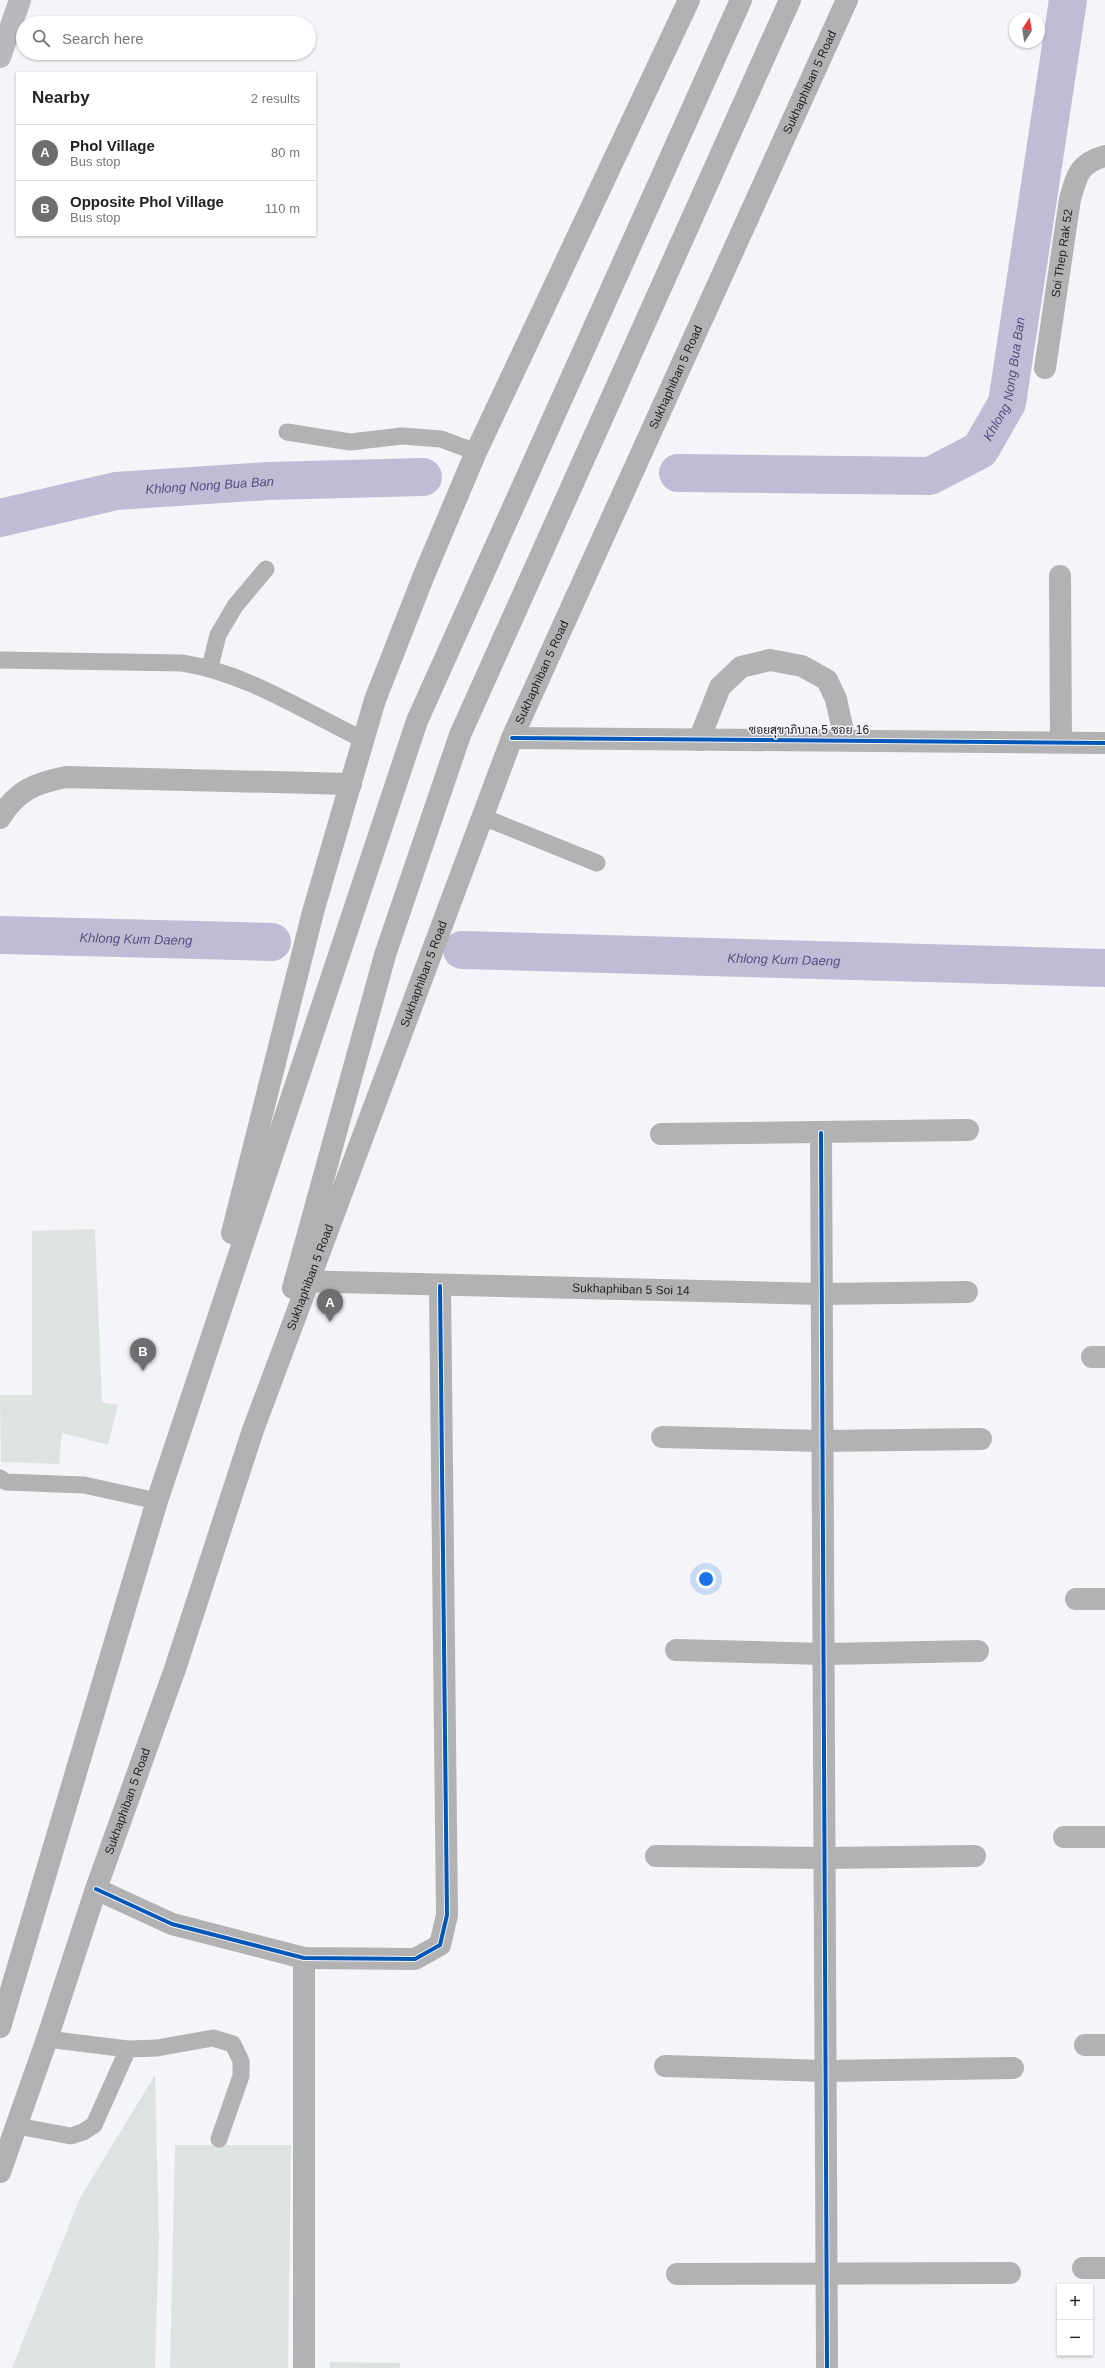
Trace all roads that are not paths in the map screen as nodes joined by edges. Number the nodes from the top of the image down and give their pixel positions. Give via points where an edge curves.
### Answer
1 (20, 0) edge
2 (689, 0) edge
3 (741, 0) edge
4 (790, 0) edge
5 (846, 0) edge
6 (0, 58) edge
7 (1105, 156) edge
8 (1045, 368) dead end
9 (287, 432) dead end
10 (476, 452) junction
11 (266, 569) dead end
12 (1060, 576) dead end
13 (0, 660) edge
14 (210, 668) junction
15 (512, 738) junction
16 (364, 740) junction
17 (699, 740) junction
18 (845, 740) junction
19 (1061, 742) junction
20 (1105, 743) edge
21 (351, 784) junction
22 (483, 817) junction
23 (0, 818) edge
24 (597, 863) dead end
25 (968, 1130) dead end
26 (821, 1133) junction
27 (661, 1134) dead end
28 (302, 1281) junction
29 (440, 1286) junction
30 (967, 1292) dead end
31 (822, 1294) junction
32 (189, 1401) junction
33 (662, 1437) dead end
34 (981, 1439) dead end
35 (822, 1441) junction
36 (0, 1478) edge
37 (157, 1501) junction
38 (1076, 1599) dead end
39 (1105, 1599) edge
40 (676, 1650) dead end
41 (978, 1651) dead end
42 (824, 1654) junction
43 (1064, 1837) dead end
44 (1105, 1837) edge
45 (656, 1856) dead end
46 (975, 1856) dead end
47 (824, 1858) junction
48 (96, 1889) junction
49 (304, 1958) junction
50 (0, 2026) edge
51 (47, 2039) junction
52 (128, 2049) junction
53 (665, 2066) dead end
54 (1013, 2068) dead end
55 (827, 2071) junction
56 (17, 2126) junction
57 (219, 2139) dead end
58 (0, 2172) edge
59 (1083, 2268) dead end
60 (1105, 2268) edge
61 (1010, 2273) dead end
62 (677, 2274) dead end
63 (825, 2274) junction
64 (304, 2368) edge
65 (827, 2368) edge

1 - 6 highway
2 - 10 main road
3 - 32 main road via 417,721
4 - 28 main road, Sukhaphiban 5 Road via 460,735 385,955
5 - 15 main road, Sukhaphiban 5 Road
7 - 8 street, Soi Thep Rak 52 via 1093,159 1078,172 1070,199
9 - 10 lane via 350,442 402,436 441,439
10 - 16 main road via 375,700
11 - 14 lane via 235,606 218,635
12 - 19 street
13 - 14 lane via 182,663
14 - 16 lane via 237,677
15 - 17 street, ซอยสุขาภิบาล 5 ซอย 16
15 - 22 main road, Sukhaphiban 5 Road
16 - 21 main road
17 - 18 street, ซอยสุขาภิบาล 5 ซอย 16
17 - 18 street via 720,687 741,667 770,660 802,666 828,680 836,699
18 - 19 street, ซอยสุขาภิบาล 5 ซอย 16
19 - 20 street, ซอยสุขาภิบาล 5 ซอย 16
21 - 23 street via 66,777 26,788 6,808
21 - 32 main road via 314,912
22 - 24 lane
22 - 28 main road, Sukhaphiban 5 Road
25 - 26 street
26 - 27 street
26 - 31 street
28 - 29 street, Sukhaphiban 5 Soi 14
28 - 48 main road, Sukhaphiban 5 Road via 175,1668
29 - 31 street, Sukhaphiban 5 Soi 14
29 - 49 street via 448,1915 440,1945 416,1959
30 - 31 street, Sukhaphiban 5 Soi 14
31 - 35 street
32 - 37 main road
33 - 35 street
34 - 35 street
35 - 42 street
36 - 37 lane via 6,1482 84,1485
37 - 50 main road
38 - 39 street
40 - 42 street
41 - 42 street
42 - 47 street
43 - 44 street
45 - 47 street
46 - 47 street
47 - 55 street
48 - 49 street via 172,1924
48 - 51 main road, Sukhaphiban 5 Road
49 - 64 street
51 - 52 lane
51 - 56 main road, Sukhaphiban 5 Road
52 - 56 lane via 94,2125 71,2136
52 - 57 lane via 157,2048 213,2038 233,2044 241,2060 241,2076
53 - 55 street
54 - 55 street
55 - 63 street
56 - 58 main road, Sukhaphiban 5 Road
59 - 60 street
61 - 63 street
62 - 63 street
63 - 65 street

